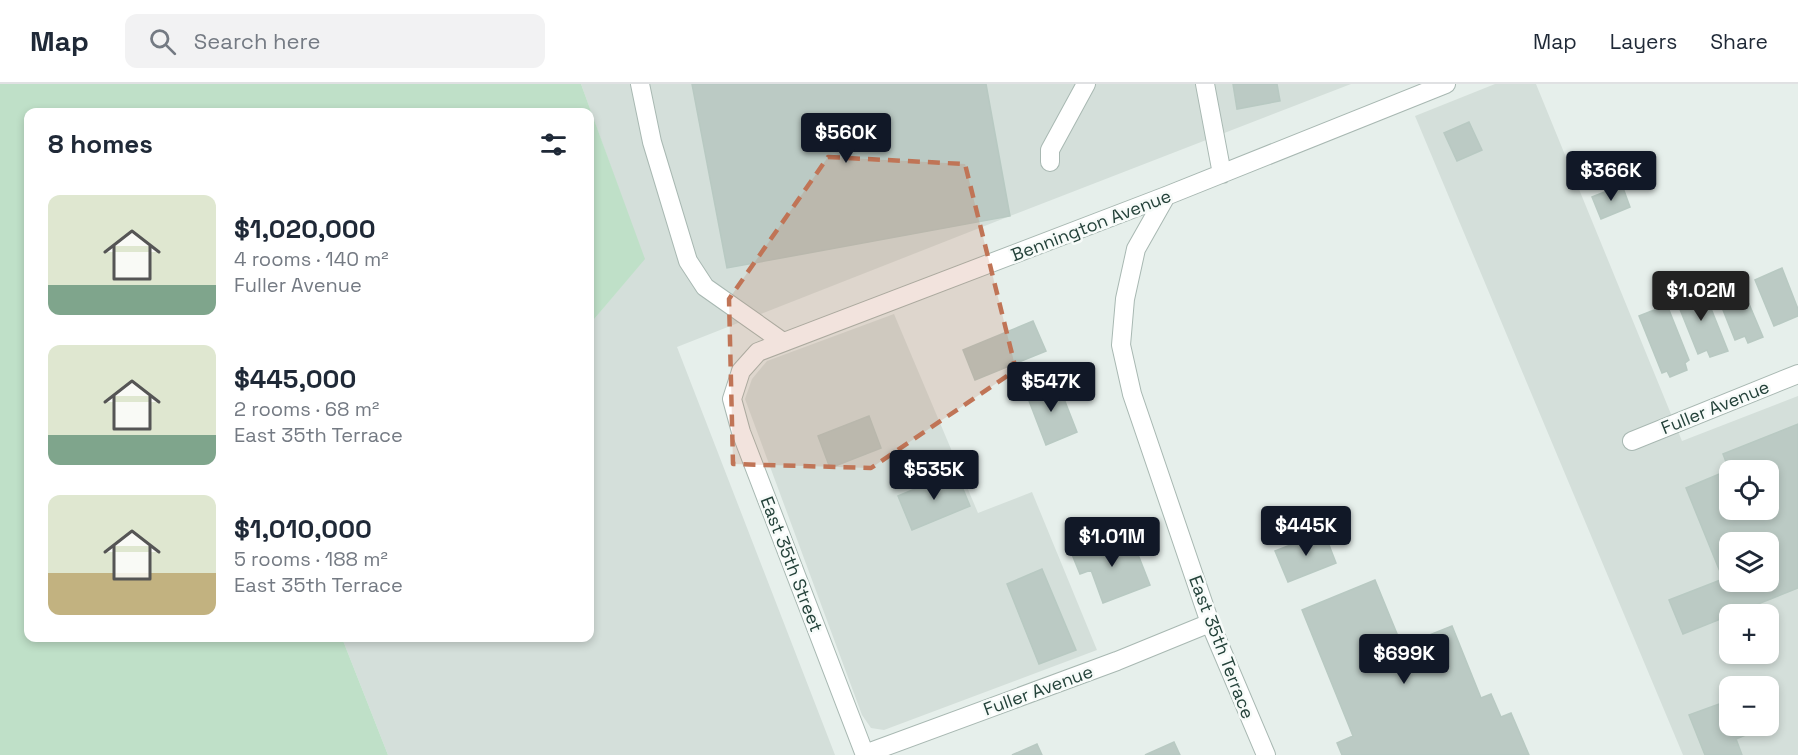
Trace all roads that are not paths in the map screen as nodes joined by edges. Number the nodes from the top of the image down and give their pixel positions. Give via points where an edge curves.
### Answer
1 (640, 84) edge
2 (1086, 84) edge
3 (1205, 84) edge
4 (1446, 84) edge
5 (1050, 162) dead end
6 (1222, 174) junction
7 (1166, 196) junction
8 (783, 342) junction
9 (741, 371) joint
10 (1798, 374) edge
11 (1632, 441) dead end
12 (1210, 623) junction
13 (865, 755) edge
14 (1266, 755) edge

1 - 8 street via 652,142 688,261 705,287
2 - 5 street via 1050,150
3 - 6 street
4 - 6 street, Bennington Avenue
6 - 7 street, Bennington Avenue
7 - 8 street, Bennington Avenue
7 - 12 street, East 35th Terrace via 1136,249 1125,299 1121,345 1132,394
8 - 9 street, Bennington Avenue via 758,352
9 - 13 street, East 35th Street via 732,399 741,432
10 - 11 street, Fuller Avenue
12 - 13 street, Fuller Avenue
12 - 14 street, East 35th Terrace

